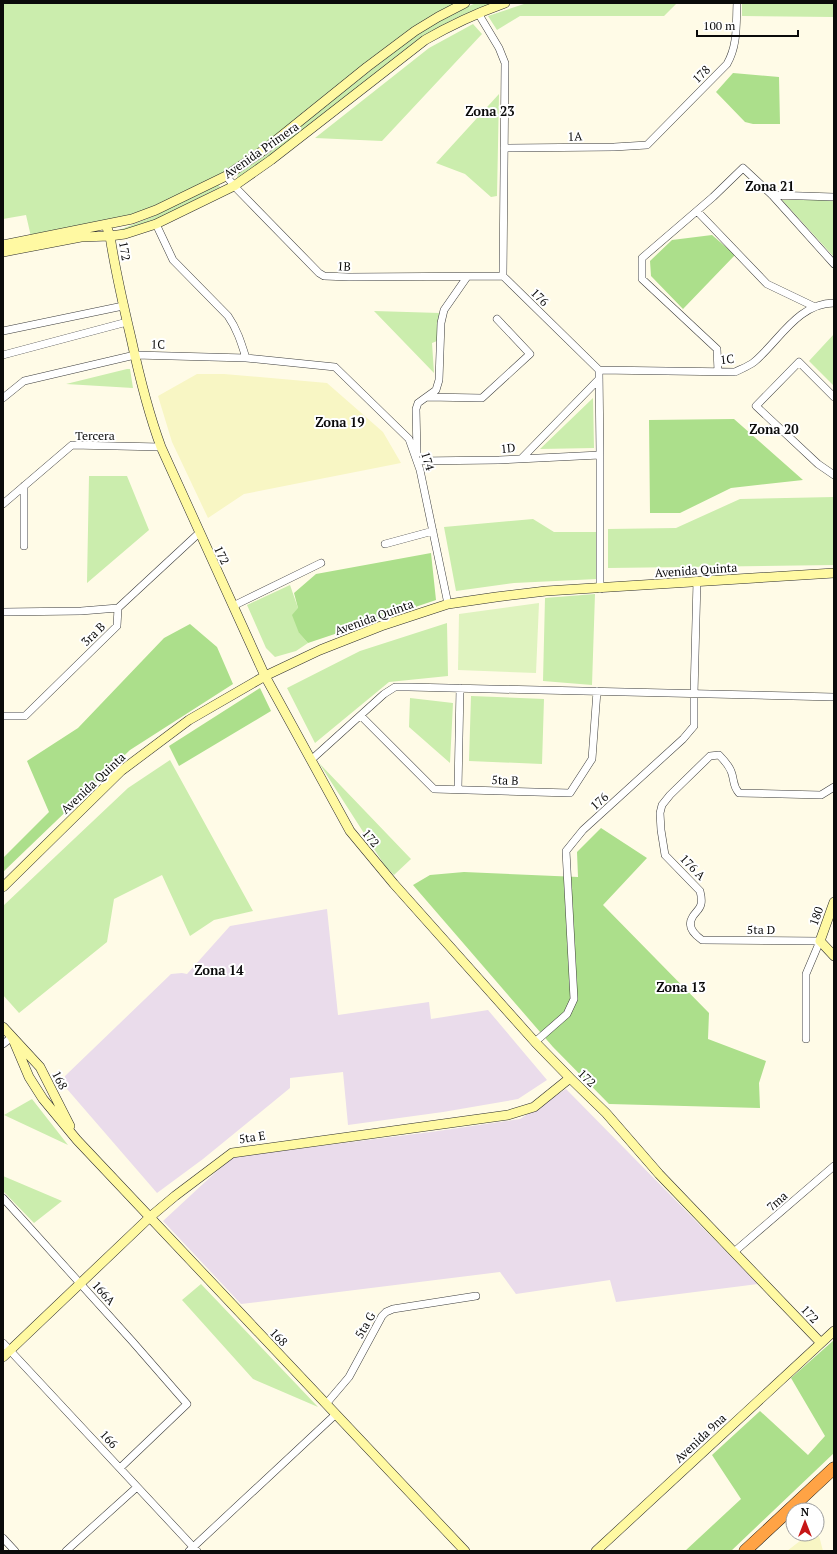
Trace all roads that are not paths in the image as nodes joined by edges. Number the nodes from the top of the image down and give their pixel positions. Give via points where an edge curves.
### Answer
1 (465, 3) edge
2 (505, 3) edge
3 (737, 3) edge
4 (478, 13) junction
5 (647, 145) joint
6 (504, 148) junction
7 (226, 176) junction
8 (234, 186) junction
9 (772, 195) junction
10 (834, 197) edge
11 (697, 211) junction
12 (156, 224) junction
13 (106, 225) junction
14 (110, 236) junction
15 (3, 245) edge
16 (3, 252) edge
17 (834, 264) edge
18 (503, 276) junction
19 (467, 277) junction
20 (834, 302) edge
21 (123, 306) junction
22 (813, 306) junction
23 (497, 319) dead end
24 (127, 322) junction
25 (3, 330) edge
26 (3, 355) edge
27 (135, 355) junction
28 (246, 358) junction
29 (322, 365) joint
30 (598, 370) junction
31 (718, 372) junction
32 (600, 379) junction
33 (428, 397) junction
34 (834, 397) edge
35 (3, 398) edge
36 (161, 447) junction
37 (600, 455) junction
38 (522, 458) junction
39 (417, 461) junction
40 (834, 474) edge
41 (24, 486) junction
42 (3, 504) edge
43 (433, 531) junction
44 (199, 534) junction
45 (385, 544) dead end
46 (24, 546) dead end
47 (321, 563) dead end
48 (834, 573) edge
49 (697, 581) junction
50 (600, 589) junction
51 (448, 604) junction
52 (233, 606) junction
53 (118, 608) junction
54 (3, 612) edge
55 (265, 676) junction
56 (460, 688) junction
57 (597, 691) junction
58 (694, 694) junction
59 (834, 697) edge
60 (3, 716) edge
61 (361, 716) junction
62 (311, 760) junction
63 (834, 787) edge
64 (458, 789) junction
65 (3, 887) edge
66 (834, 902) edge
67 (702, 940) joint
68 (820, 941) junction
69 (834, 956) edge
70 (3, 1027) edge
71 (12, 1037) junction
72 (806, 1039) dead end
73 (535, 1042) junction
74 (3, 1044) edge
75 (570, 1078) junction
76 (76, 1140) junction
77 (834, 1166) edge
78 (3, 1198) edge
79 (150, 1217) junction
80 (734, 1252) junction
81 (80, 1284) junction
82 (476, 1296) dead end
83 (834, 1331) edge
84 (3, 1343) edge
85 (821, 1343) junction
86 (6, 1354) edge
87 (326, 1404) junction
88 (336, 1414) junction
89 (120, 1468) junction
90 (834, 1468) edge
91 (137, 1487) junction
92 (3, 1538) edge
93 (193, 1550) edge
94 (15, 1551) edge
95 (66, 1551) edge
96 (464, 1551) edge
97 (596, 1551) edge
98 (745, 1551) edge

1 - 7 street, Avenida Primera via 415,31 264,150
2 - 4 street, Avenida Primera
3 - 5 street, 178 via 736,44 727,64
4 - 6 street via 505,63
4 - 8 street, Avenida Primera via 425,40
5 - 6 street, 1A
6 - 18 street
7 - 8 street, 1B
7 - 13 street, Avenida Primera via 156,210
8 - 12 street, Avenida Primera
8 - 19 street, 1B via 324,276
9 - 10 street
9 - 11 street via 743,168
9 - 17 street
11 - 22 street via 767,284
11 - 31 street via 642,258 642,279 716,349
12 - 14 street, Avenida Primera
12 - 28 street via 173,260 228,316 240,337
13 - 14 street, 172
13 - 15 street, Avenida Primera
14 - 16 street, Avenida Primera via 81,237
14 - 21 street, 172
18 - 19 street, 1B
18 - 30 street, 176
19 - 33 street via 444,310 441,323 439,380 436,390
20 - 22 street, 1C
21 - 24 street, 172
21 - 25 street
22 - 31 street, 1C via 797,318 753,363 735,372
23 - 33 street via 530,354 482,398
24 - 26 street
24 - 27 street, 172
27 - 28 street, 1C
27 - 35 street, 1C via 24,382
27 - 36 street, 172
28 - 29 street, 1C
29 - 39 street, 174 via 335,367 409,439
30 - 31 street, 1C
30 - 32 street
32 - 37 street
32 - 38 street
33 - 39 street via 418,403 416,409
34 - 40 street via 799,362 756,406 818,464
36 - 41 street, Tercera via 72,445
36 - 44 street, 172
37 - 38 street, 1D
37 - 50 street
38 - 39 street, 1D
39 - 43 street, 174
41 - 42 street, Tercera
41 - 46 street
43 - 45 street
43 - 51 street, 174
44 - 52 street, 172
44 - 53 street
47 - 52 street
48 - 49 street, Avenida Quinta
49 - 50 street, Avenida Quinta
49 - 58 street, 176
50 - 51 street, Avenida Quinta via 546,591
51 - 55 street, Avenida Quinta via 320,650
52 - 55 street, 172
53 - 54 street
53 - 60 street, 3ra B via 117,626 25,716
55 - 62 street, 172
55 - 65 street, Avenida Quinta via 189,720 121,771
56 - 57 street
56 - 61 street via 395,687
56 - 64 street
57 - 58 street
57 - 64 street, 5ta B via 592,758 570,793
58 - 59 street
58 - 73 street, 176 via 694,726 584,830 566,851 574,999 567,1014
61 - 62 street
61 - 64 street, 5ta B via 434,789
62 - 73 street, 172 via 350,832
63 - 67 street, 176 A via 822,795 739,793 734,787 732,773 719,755 710,756 670,795 662,805 660,813 665,856 700,891 701,904 690,924 692,931
66 - 68 street, 180
67 - 68 street, 5ta D
68 - 69 street, 180
68 - 72 street via 806,974
70 - 71 street, 168
71 - 74 street
71 - 76 street, 168 via 29,1077
71 - 76 street, 168 via 40,1067
73 - 75 street, 172
75 - 79 street, 5ta E via 534,1107 508,1115 232,1153
75 - 80 street, 172 via 606,1113 659,1174
76 - 79 street, 168
77 - 80 street, 7ma
78 - 81 street, 166A
79 - 81 street, 5ta E
79 - 87 street, 168
80 - 85 street, 172
81 - 86 street, 5ta E
81 - 89 street, 166A via 187,1404
82 - 87 street, 5ta G via 386,1312 349,1377
83 - 85 street, Avenida 9na
84 - 86 street, 166
85 - 97 street, Avenida 9na
86 - 89 street, 166
87 - 88 street, 168
88 - 93 street
88 - 96 street, 168
89 - 91 street, 166
90 - 98 highway
91 - 93 street, 166
91 - 95 street
92 - 94 street

